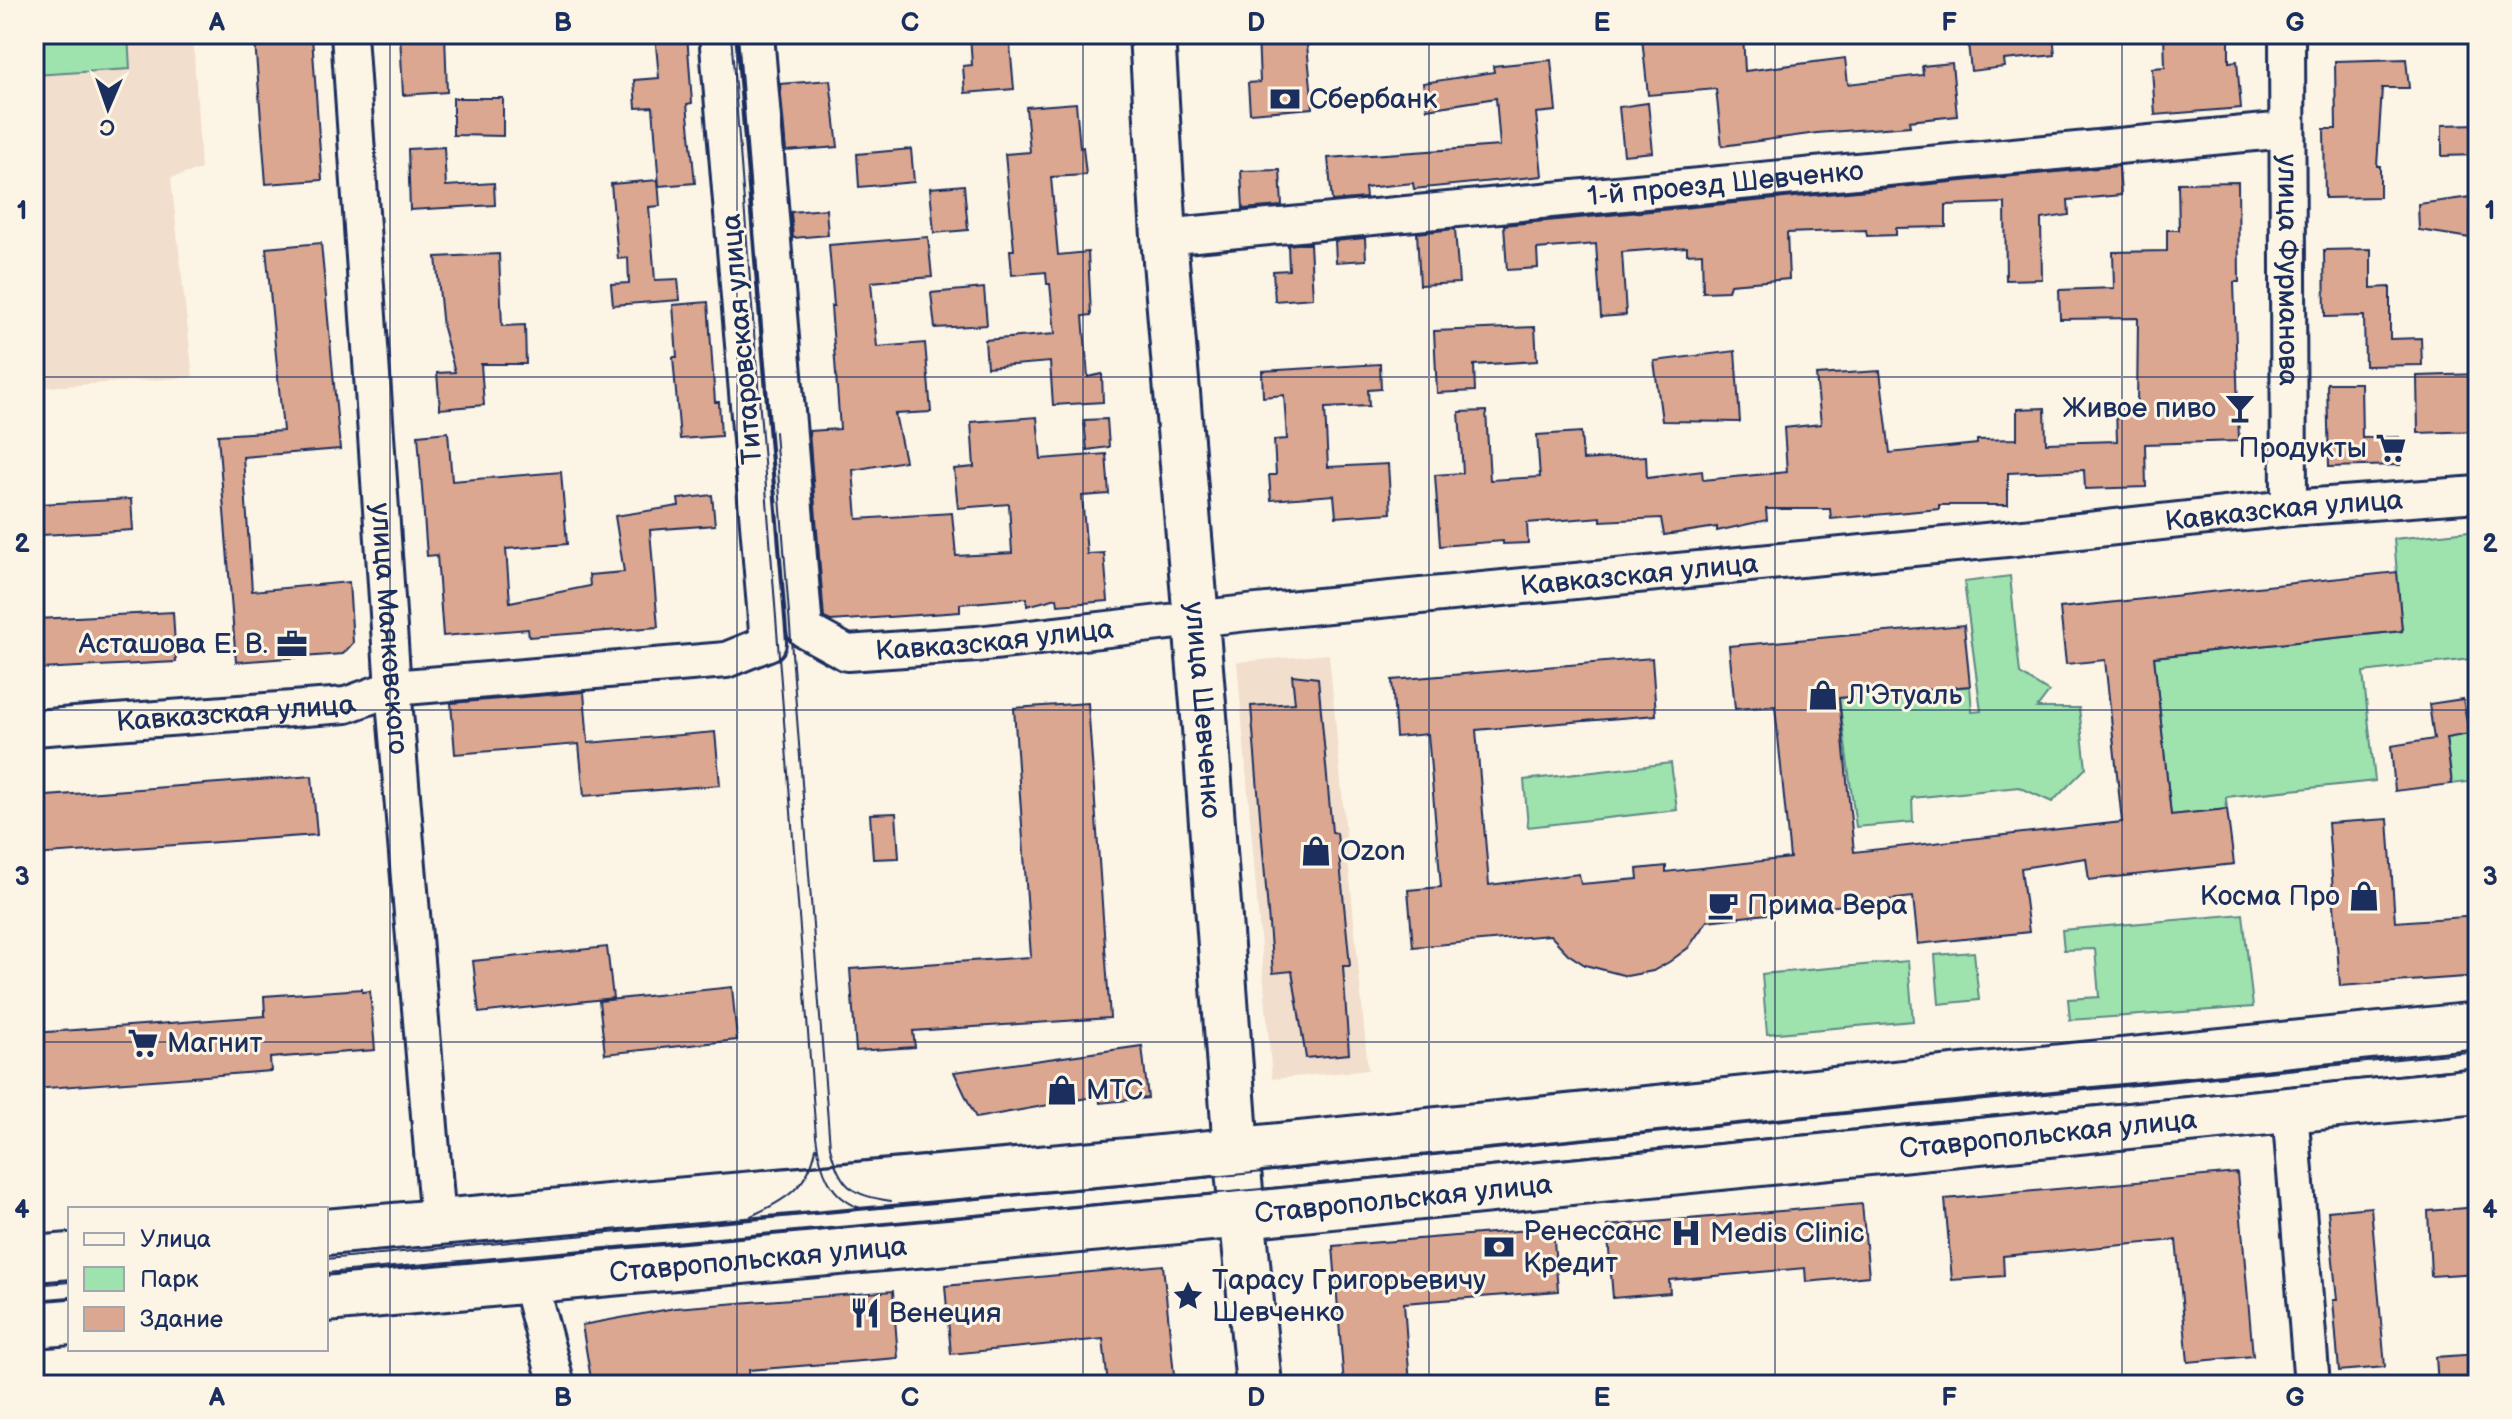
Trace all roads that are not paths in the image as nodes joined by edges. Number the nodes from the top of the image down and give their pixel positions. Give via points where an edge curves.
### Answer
1 (349, 34) edge
2 (717, 34) edge
3 (756, 34) edge
4 (1152, 34) edge
5 (2287, 34) edge
6 (2286, 130) junction
7 (1164, 237) junction
8 (2478, 494) edge
9 (2289, 508) junction
10 (1195, 619) junction
11 (805, 630) joint
12 (768, 643) joint
13 (393, 688) junction
14 (34, 728) edge
15 (2478, 1025) edge
16 (2478, 1091) edge
17 (2290, 1109) junction
18 (1236, 1150) junction
19 (1243, 1215) junction
20 (438, 1222) junction
21 (328, 1232) edge
22 (68, 1256) edge
23 (34, 1259) edge
24 (529, 1280) junction
25 (328, 1299) edge
26 (68, 1322) edge
27 (34, 1325) edge
28 (557, 1385) edge
29 (1259, 1385) edge
30 (2312, 1385) edge

1 - 13 street, улица Маяковского
2 - 12 street, Титаровская улица
3 - 11 street, Титаровская улица
4 - 7 main road, улица Шевченко
5 - 6 street, улица Фурманова
6 - 7 street, 1-й проезд Шевченко
6 - 9 street, улица Фурманова
7 - 10 main road, улица Шевченко
8 - 9 street, Кавказская улица
9 - 10 street, Кавказская улица
10 - 11 street, Кавказская улица via 847,653
10 - 18 main road, улица Шевченко
12 - 13 street, Кавказская улица via 726,660
13 - 14 street, Кавказская улица via 346,705
13 - 20 street, улица Маяковского
15 - 18 main road
16 - 17 main road, Ставропольская улица
17 - 19 main road, Ставропольская улица
17 - 30 street
18 - 19 main road, улица Шевченко
18 - 20 main road
19 - 24 main road, Ставропольская улица
19 - 29 main road, улица Шевченко
20 - 21 main road
22 - 23 main road
24 - 25 main road, Ставропольская улица
24 - 28 street
26 - 27 main road

